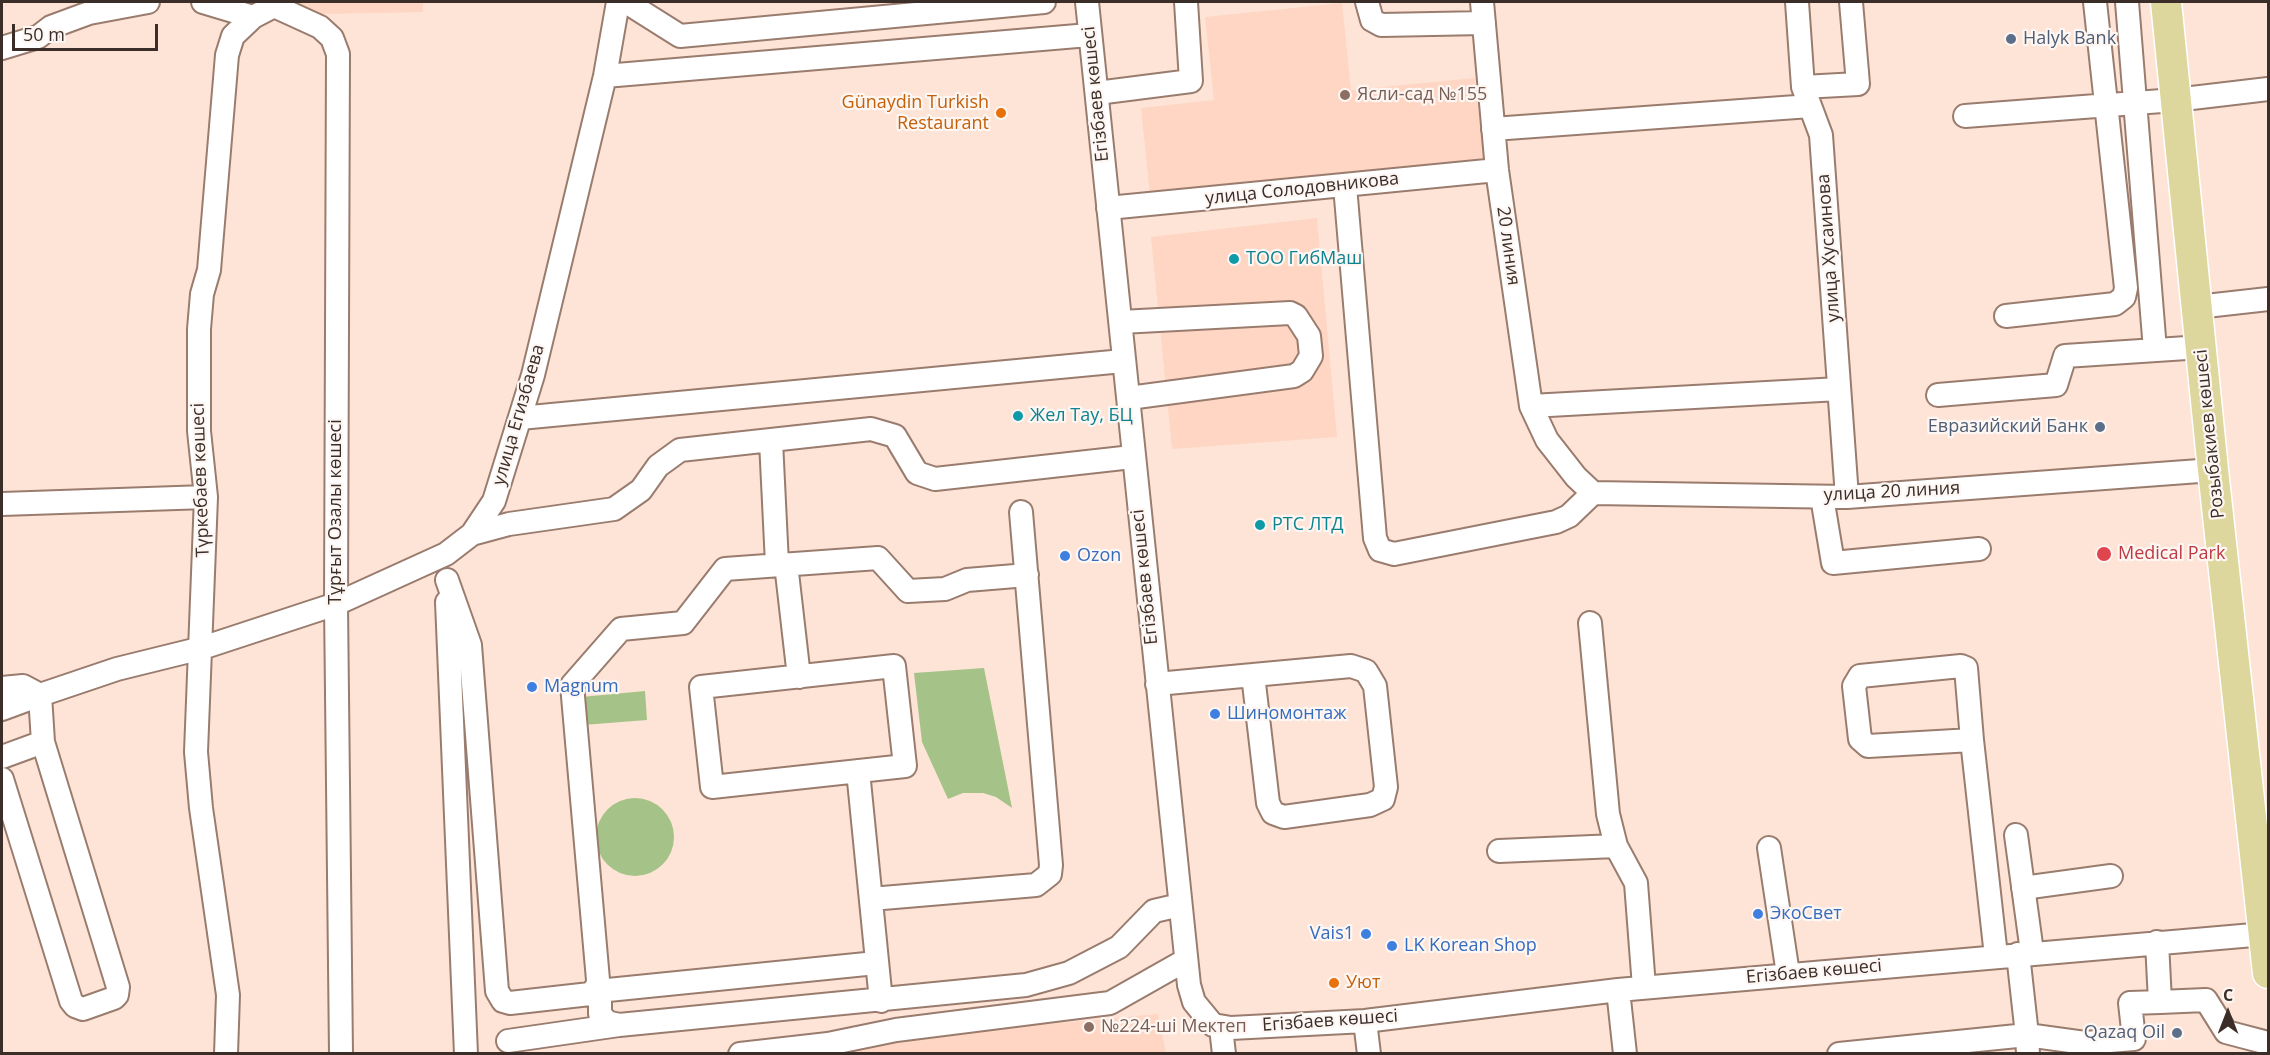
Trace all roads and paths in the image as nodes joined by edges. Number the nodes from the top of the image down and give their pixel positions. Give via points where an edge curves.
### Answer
1 (148, 2) edge
2 (203, 2) edge
3 (618, 2) edge
4 (626, 2) edge
5 (1044, 2) edge
6 (1087, 2) edge
7 (1186, 2) edge
8 (1367, 2) edge
9 (1797, 2) edge
10 (1851, 2) edge
11 (2095, 2) edge
12 (2127, 2) edge
13 (2166, 2) edge
14 (274, 4) edge
15 (1483, 12) edge
16 (253, 17) junction
17 (1089, 35) junction
18 (680, 36) junction
19 (2, 48) edge
20 (681, 69) junction
21 (605, 76) junction
22 (2268, 89) edge
23 (1097, 93) junction
24 (1806, 97) junction
25 (2175, 100) junction
26 (2134, 103) junction
27 (2106, 105) junction
28 (1965, 116) dead end
29 (1493, 129) junction
30 (1497, 170) junction
31 (1345, 186) junction
32 (1108, 208) junction
33 (2268, 299) edge
34 (2197, 307) junction
35 (2006, 316) dead end
36 (1121, 322) junction
37 (2202, 347) junction
38 (2156, 350) junction
39 (1123, 361) junction
40 (1839, 389) junction
41 (1938, 395) dead end
42 (1129, 398) junction
43 (1531, 406) junction
44 (520, 418) junction
45 (771, 441) junction
46 (1132, 457) junction
47 (2213, 470) junction
48 (1593, 493) junction
49 (206, 497) junction
50 (1822, 497) junction
51 (1847, 497) junction
52 (2, 504) edge
53 (1021, 512) dead end
54 (472, 534) junction
55 (1979, 549) dead end
56 (446, 554) junction
57 (782, 564) junction
58 (1027, 575) junction
59 (447, 580) junction
60 (336, 604) junction
61 (1590, 623) dead end
62 (202, 648) junction
63 (1253, 675) junction
64 (799, 676) junction
65 (1156, 684) junction
66 (2, 688) edge
67 (40, 695) junction
68 (2, 709) edge
69 (1972, 740) junction
70 (43, 742) junction
71 (2, 758) edge
72 (858, 771) junction
73 (2, 779) edge
74 (2016, 836) dead end
75 (1616, 846) junction
76 (1768, 848) dead end
77 (1499, 851) dead end
78 (2111, 876) dead end
79 (2023, 888) junction
80 (871, 899) junction
81 (1180, 905) junction
82 (2265, 934) junction
83 (2157, 942) junction
84 (2015, 954) junction
85 (1186, 960) junction
86 (876, 963) junction
87 (2268, 973) edge
88 (1788, 974) junction
89 (1644, 987) junction
90 (1618, 990) junction
91 (881, 1000) junction
92 (2160, 1002) junction
93 (1365, 1021) junction
94 (619, 1026) junction
95 (1221, 1028) junction
96 (508, 1041) dead end
97 (2268, 1042) edge
98 (2020, 1045) edge
99 (2085, 1048) edge
100 (226, 1053) edge
101 (341, 1053) edge
102 (466, 1053) edge
103 (740, 1053) edge
104 (1224, 1053) edge
105 (1369, 1053) edge
106 (1625, 1053) edge
107 (1839, 1053) edge

1 - 19 street via 89,13 51,27 38,37
2 - 16 street
3 - 21 street, улица Егизбаева
4 - 18 street
5 - 18 street
6 - 17 street, Егізбаев көшесі
7 - 23 street via 1191,81
8 - 15 street via 1372,21 1381,25
9 - 24 street, улица Хусаинова
10 - 24 street via 1858,84
11 - 27 street
12 - 26 street
13 - 25 main road, Розыбакиев көшесі
14 - 16 street, Түркебаев көшесі
14 - 60 street, Тұрғыт Озалы көшесі via 320,27 332,38 338,54
15 - 29 street, 20 линия
16 - 49 street, Түркебаев көшесі via 233,36 227,56 209,270 202,294 200,431
17 - 20 street
17 - 23 street, Егізбаев көшесі
18 - 20 street
20 - 21 street
21 - 44 street, улица Егизбаева
22 - 25 street
23 - 32 street, Егізбаев көшесі
24 - 29 street
24 - 40 street, улица Хусаинова via 1821,135
25 - 26 street
25 - 34 main road, Розыбакиев көшесі
26 - 27 street
26 - 38 street
27 - 28 street
27 - 35 street via 2124,297 2115,304
29 - 30 street, 20 линия
30 - 31 street, улица Солодовникова
30 - 43 street, 20 линия
31 - 32 street, улица Солодовникова
31 - 48 street via 1380,550 1394,554 1556,522 1569,516
32 - 36 street, Егізбаев көшесі
33 - 34 street
34 - 37 main road, Розыбакиев көшесі
36 - 39 street, Егізбаев көшесі
36 - 42 street via 1290,313 1309,336 1311,356 1294,376
37 - 38 street
37 - 47 main road, Розыбакиев көшесі
38 - 41 street via 2065,356 2056,385
39 - 42 street, Егізбаев көшесі
39 - 44 street
40 - 43 street
40 - 51 street, улица Хусаинова
42 - 46 street, Егізбаев көшесі
43 - 48 street, 20 линия via 1547,440
44 - 54 street, улица Егизбаева via 494,501
45 - 46 street via 871,429 896,436 918,473 935,479
45 - 54 street via 680,450 658,466 641,490 614,508 509,524
45 - 57 street
46 - 65 street, Егізбаев көшесі
47 - 51 street, улица 20 линия
47 - 82 main road, Розыбакиев көшесі
48 - 50 street, улица 20 линия
49 - 52 street
49 - 62 street, Түркебаев көшесі
50 - 51 street, улица 20 линия
50 - 55 street via 1833,563
53 - 58 street
54 - 56 street, улица Егизбаева
56 - 59 street
56 - 60 street, улица Егизбаева
57 - 58 street via 878,558 909,591 945,590 967,580
57 - 59 street via 725,569 683,622 621,629 572,685 598,980 590,994 510,1003 503,1001 497,991 470,645
57 - 64 street
58 - 80 street via 1050,874 1036,885
59 - 102 street
60 - 62 street, улица Егизбаева
60 - 101 street, Тұрғыт Озалы көшесі
61 - 75 street via 1608,814
62 - 67 street, улица Егизбаева via 117,669
62 - 100 street, Түркебаев көшесі via 196,752 228,995
63 - 63 street via 1351,666 1366,671 1375,686 1386,787 1383,799 1370,805 1284,817 1273,813 1268,803
63 - 65 street
64 - 72 street via 894,666 905,766
64 - 72 street via 701,687 712,787
65 - 81 street, Егізбаев көшесі
66 - 67 street via 23,686
67 - 68 street, улица Егизбаева
67 - 70 street
69 - 69 street via 1966,668 1860,676 1854,686 1860,739 1868,746
69 - 84 street
70 - 71 street
70 - 73 street via 118,987 114,998 83,1009 71,1001
72 - 80 street
74 - 79 street
75 - 77 street
75 - 89 street via 1636,883
76 - 88 street
78 - 79 street
79 - 84 street
80 - 86 street
81 - 85 street, Егізбаев көшесі
81 - 91 street via 1154,911 1119,947 1069,973 1026,985
82 - 83 street, Егізбаев көшесі
82 - 87 main road, Розыбакиев көшесі
83 - 84 street, Егізбаев көшесі
83 - 92 street
84 - 88 street, Егізбаев көшесі
84 - 98 street
85 - 95 street, Егізбаев көшесі via 1194,1002 1213,1026
85 - 103 street via 1110,1003
86 - 91 street
86 - 94 street via 608,990 600,995 600,1014 607,1022
88 - 89 street, Егізбаев көшесі
89 - 90 street, Егізбаев көшесі
90 - 93 street, Егізбаев көшесі
90 - 106 street
91 - 94 street
92 - 97 street via 2206,1000 2226,1032
92 - 99 street via 2130,1003 2134,1039
93 - 95 street, Егізбаев көшесі
93 - 105 street
94 - 96 street
95 - 104 street
98 - 99 street
98 - 107 street

